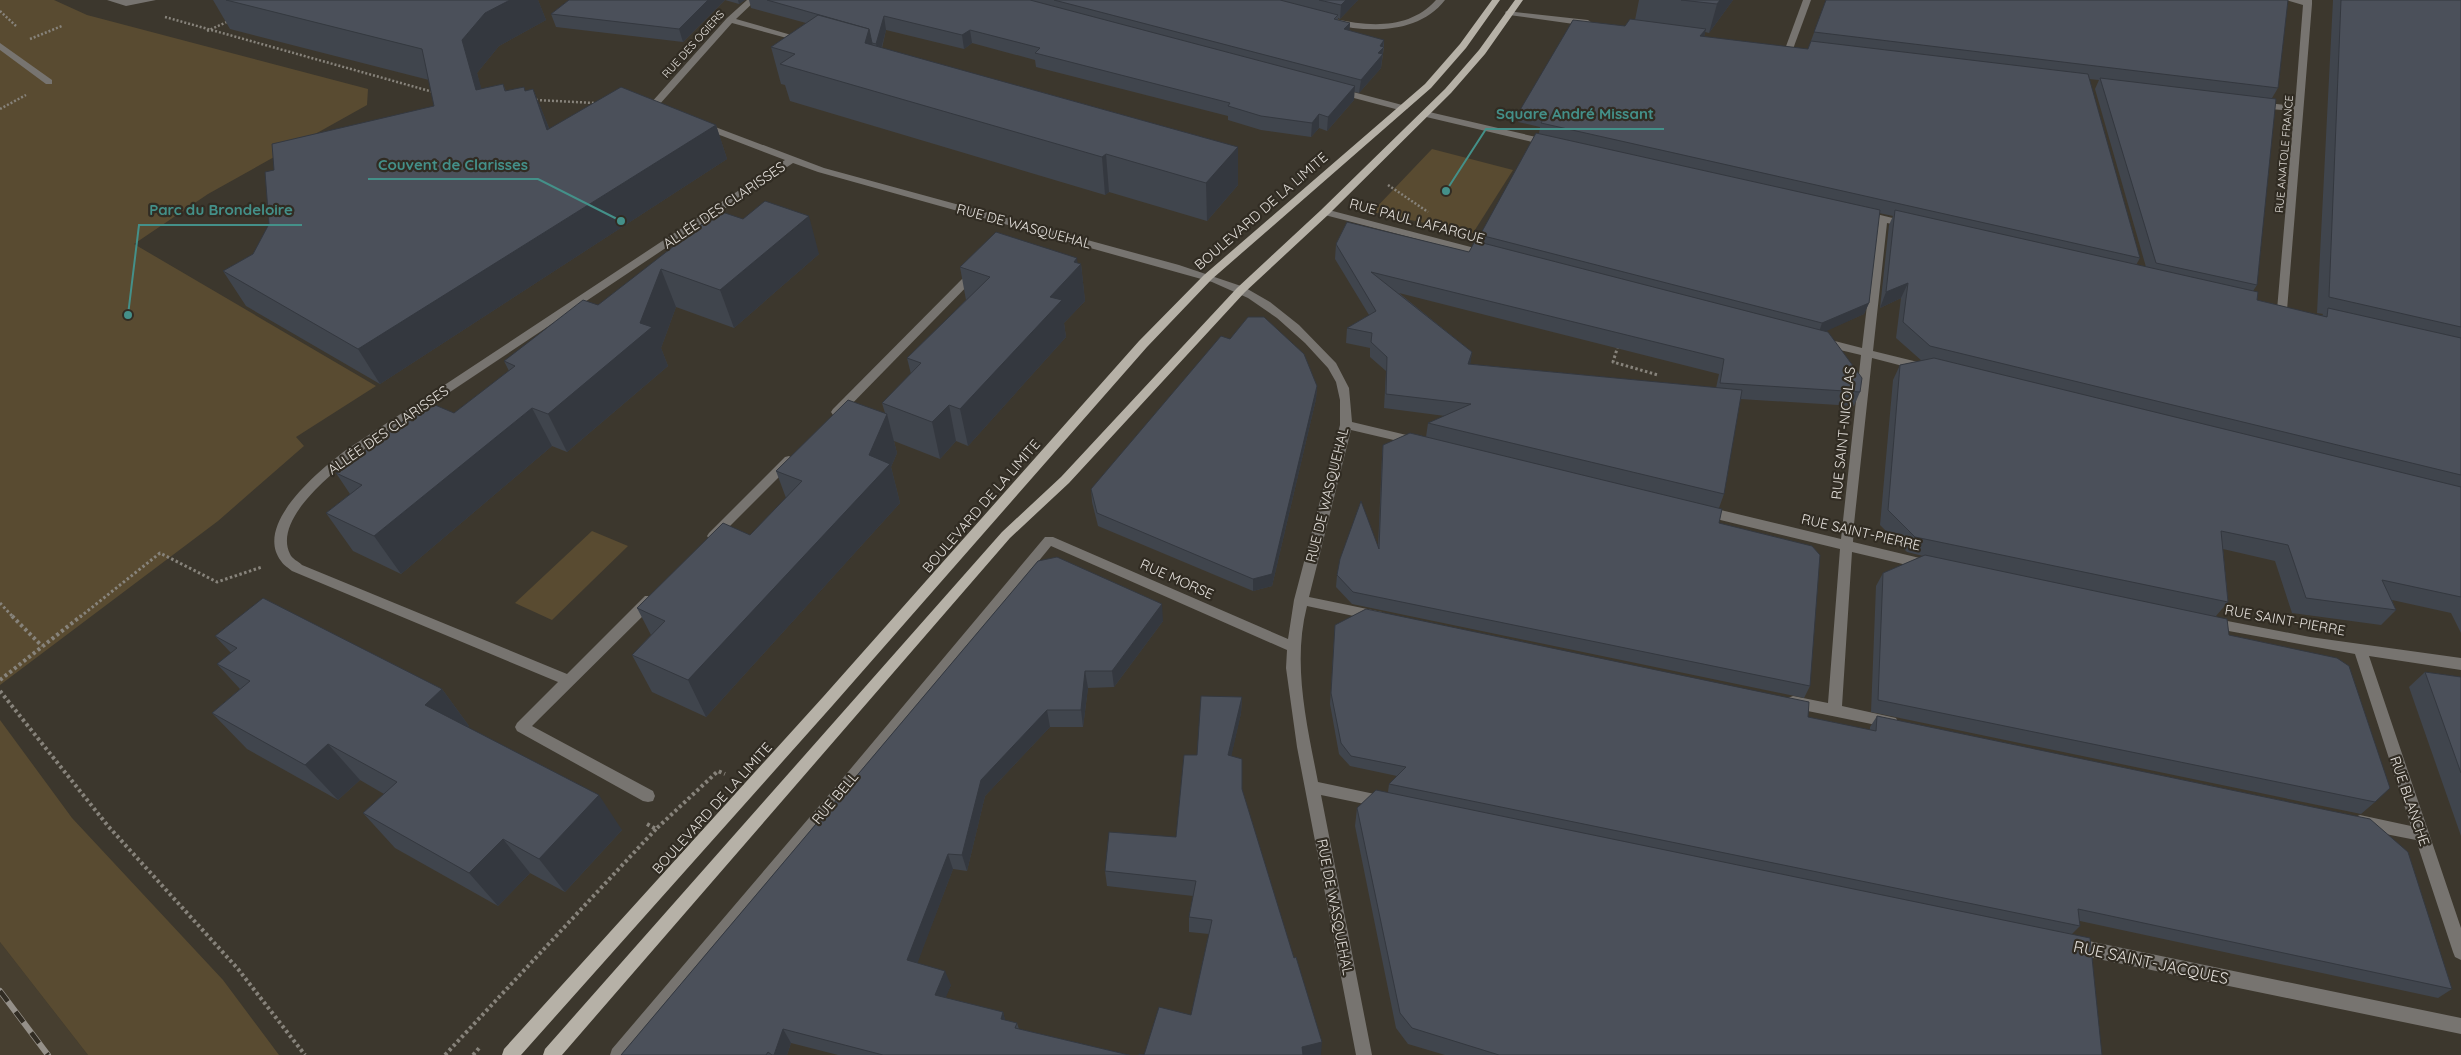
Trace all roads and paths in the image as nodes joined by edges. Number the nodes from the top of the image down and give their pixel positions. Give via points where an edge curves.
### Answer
1 (111, 0) edge
2 (152, 0) edge
3 (752, 0) edge
4 (1441, 0) edge
5 (1496, 0) edge
6 (1518, 0) edge
7 (1807, 0) edge
8 (2290, 0) edge
9 (2308, 2) edge
10 (137, 3) junction
11 (1509, 13) junction
12 (232, 19) edge
13 (1322, 19) edge
14 (730, 20) junction
15 (1597, 25) edge
16 (208, 31) junction
17 (817, 45) edge
18 (0, 46) edge
19 (1799, 50) edge
20 (49, 82) dead end
21 (1324, 88) edge
22 (440, 94) edge
23 (527, 100) edge
24 (605, 104) edge
25 (2251, 104) edge
26 (1403, 108) junction
27 (2299, 109) junction
28 (672, 113) edge
29 (1425, 114) junction
30 (690, 120) edge
31 (1557, 144) edge
32 (792, 159) junction
33 (1368, 171) junction
34 (1325, 212) junction
35 (1853, 212) edge
36 (1882, 219) junction
37 (1920, 227) edge
38 (1425, 239) junction
39 (1501, 258) edge
40 (980, 268) edge
41 (1208, 277) junction
42 (1241, 290) junction
43 (2282, 310) edge
44 (1811, 339) edge
45 (1618, 345) edge
46 (1867, 353) junction
47 (1934, 370) edge
48 (1658, 375) dead end
49 (827, 422) edge
50 (1346, 425) junction
51 (1432, 445) edge
52 (799, 450) edge
53 (1696, 509) edge
54 (1049, 540) joint
55 (1847, 546) junction
56 (701, 548) edge
57 (286, 559) junction
58 (1938, 567) edge
59 (660, 590) edge
60 (1301, 600) junction
61 (0, 603) edge
62 (1396, 620) edge
63 (2195, 620) edge
64 (42, 646) junction
65 (1293, 647) junction
66 (2360, 650) junction
67 (2461, 664) edge
68 (0, 680) edge
69 (569, 681) junction
70 (0, 691) edge
71 (1776, 698) edge
72 (1835, 710) junction
73 (1902, 725) edge
74 (720, 782) dead end
75 (1312, 787) junction
76 (648, 796) joint
77 (1397, 804) edge
78 (2345, 819) edge
79 (656, 829) junction
80 (2422, 835) junction
81 (2061, 943) edge
82 (2461, 952) edge
83 (2461, 1026) edge
84 (305, 1055) edge
85 (445, 1055) edge
86 (510, 1055) edge
87 (551, 1055) edge
88 (618, 1055) edge
89 (1364, 1055) edge

1 - 10 street
2 - 10 street
3 - 14 street, RUE DES OGIERS
4 - 13 street via 1430,13 1397,25 1357,26
5 - 26 main road, BOULEVARD DE LA LIMITE via 1447,65
6 - 11 main road
7 - 19 street via 1784,48
8 - 9 street
9 - 27 street, RUE ANATOLE FRANCE
10 - 16 path via 162,16
11 - 15 street
11 - 29 main road via 1468,70
12 - 16 path
14 - 17 street
14 - 28 street, RUE DES OGIERS via 653,106
16 - 22 path
18 - 20 street
21 - 26 street
23 - 24 path
25 - 27 street
26 - 41 main road, BOULEVARD DE LA LIMITE
27 - 43 street, RUE ANATOLE FRANCE
29 - 31 street
29 - 33 main road
30 - 32 street, RUE DE WASQUEHAL
32 - 41 street, RUE DE WASQUEHAL via 1018,229
32 - 57 street, ALLÉE DES CLARISSES via 331,468 309,488 288,518 281,547
33 - 34 main road
33 - 38 path via 1436,218
34 - 38 street, RUE PAUL LAFARGUE
34 - 42 main road
35 - 36 street
36 - 37 street
36 - 46 street, RUE SAINT-NICOLAS
38 - 39 street, RUE PAUL LAFARGUE
40 - 49 street
41 - 42 street, RUE DE WASQUEHAL
41 - 86 main road, BOULEVARD DE LA LIMITE via 1143,344
42 - 50 street, RUE DE WASQUEHAL via 1280,316 1324,354 1340,378 1346,401
42 - 87 main road via 1065,480 1006,535
44 - 46 street
45 - 48 path via 1613,362
46 - 47 street
46 - 55 street, RUE SAINT-NICOLAS
50 - 51 street
50 - 60 street, RUE DE WASQUEHAL
52 - 56 street
53 - 55 street, RUE SAINT-PIERRE
54 - 65 street, RUE MORSE
54 - 88 street, RUE BELL
55 - 58 street, RUE SAINT-PIERRE
55 - 72 street, RUE SAINT-NICOLAS
57 - 64 path via 217,582 160,553
57 - 69 street via 313,576
59 - 69 street
60 - 62 street
60 - 65 street, RUE DE WASQUEHAL
61 - 64 path
63 - 66 street, RUE SAINT-PIERRE
64 - 68 path
65 - 75 street, RUE DE WASQUEHAL via 1295,694
66 - 67 street, RUE SAINT-PIERRE
66 - 80 street, RUE BLANCHE
69 - 76 street via 522,727
70 - 84 path via 108,826 238,969
71 - 72 street
72 - 73 street
74 - 79 path via 726,774 718,771
75 - 77 street
75 - 89 street, RUE DE WASQUEHAL
76 - 79 path via 632,815
78 - 80 street
79 - 85 path
80 - 82 street, RUE BLANCHE
81 - 83 street, RUE SAINT-JACQUES

